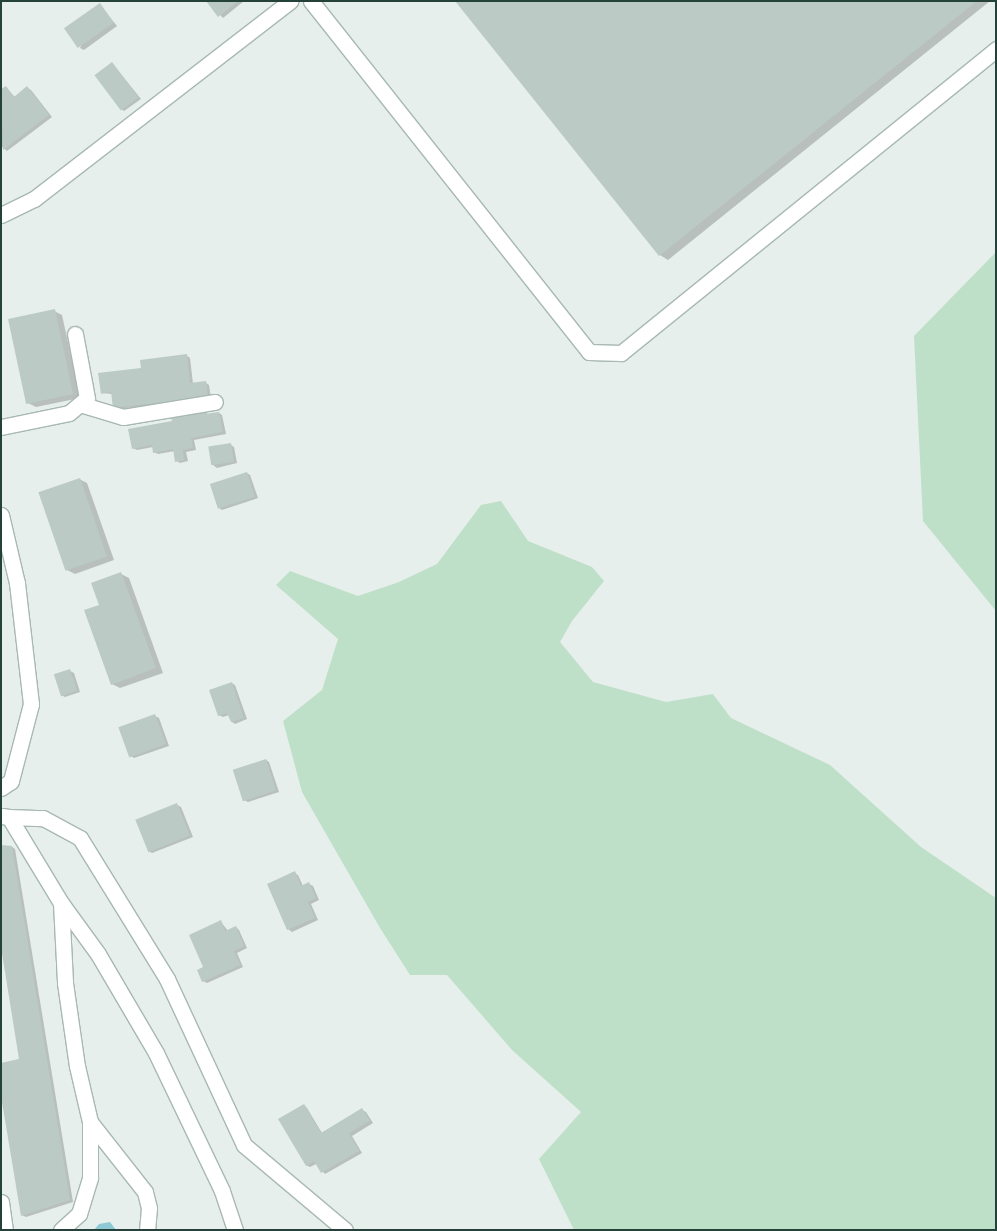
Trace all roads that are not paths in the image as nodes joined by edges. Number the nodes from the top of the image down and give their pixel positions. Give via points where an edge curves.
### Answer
1 (290, 1) edge
2 (311, 1) edge
3 (996, 49) edge
4 (1, 215) edge
5 (75, 334) dead end
6 (215, 402) dead end
7 (80, 404) junction
8 (1, 428) edge
9 (1, 515) edge
10 (6, 785) edge
11 (5, 817) edge
12 (61, 903) junction
13 (90, 1122) junction
14 (1, 1202) edge
15 (5, 1230) edge
16 (61, 1230) edge
17 (147, 1230) edge
18 (235, 1230) edge
19 (345, 1230) edge

1 - 4 street via 34,199
2 - 3 street via 589,352 621,353
5 - 7 street via 87,398
6 - 7 street via 123,417
7 - 8 street via 69,413
9 - 10 street via 17,583 31,704
11 - 12 street
11 - 19 street via 43,818 80,838 167,979 244,1145
12 - 13 street via 65,983 77,1066
12 - 18 street via 98,954 156,1054 222,1191
13 - 16 street via 90,1178 78,1214
13 - 17 street via 145,1192
14 - 15 street

